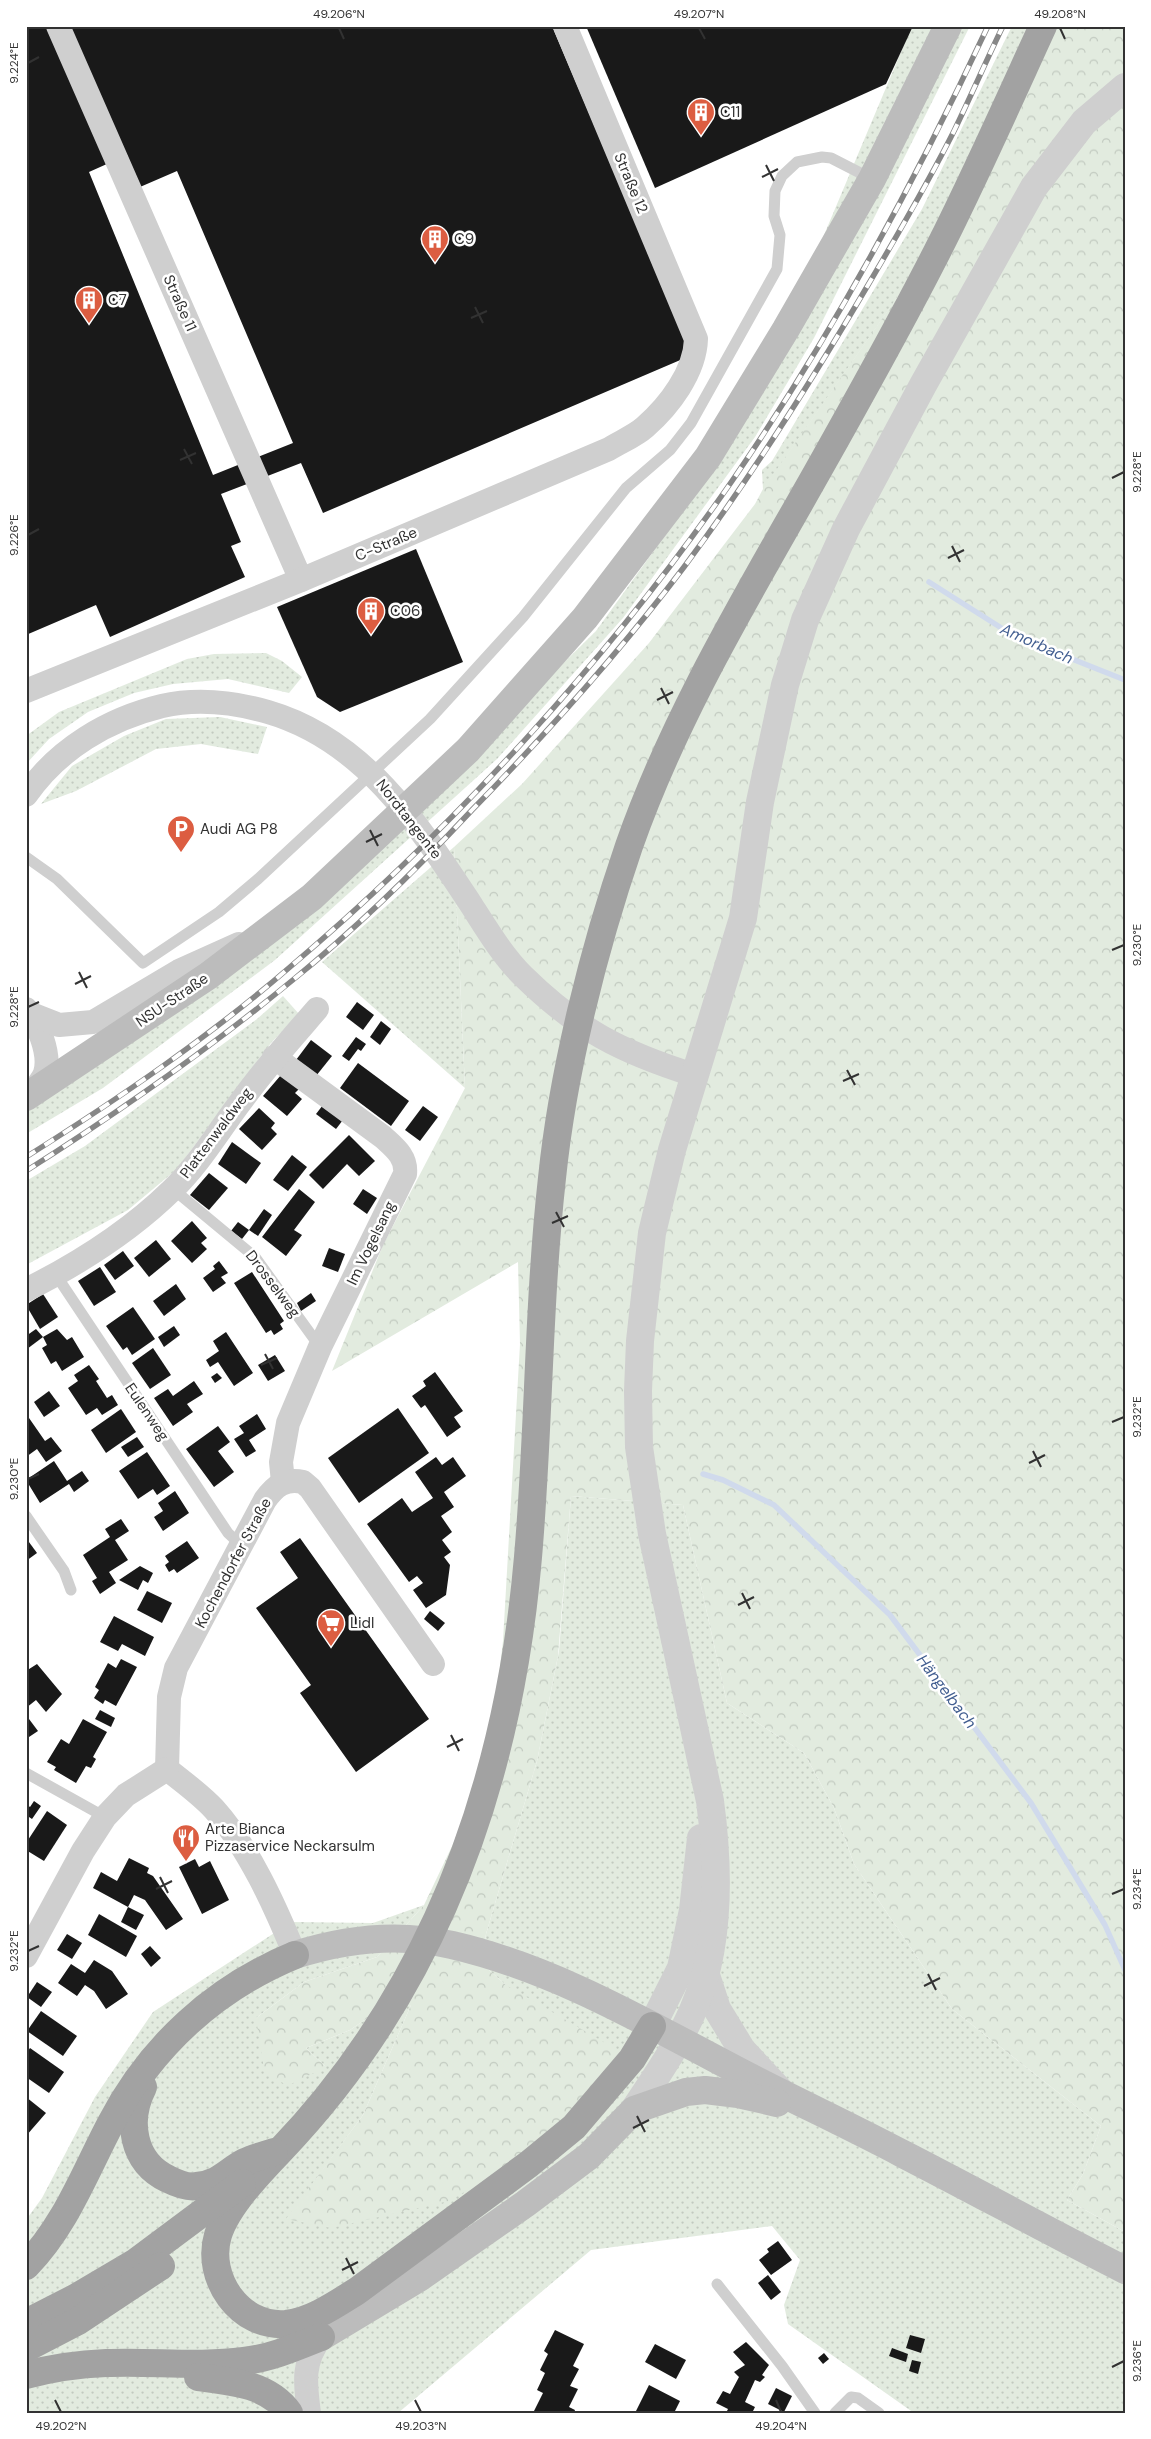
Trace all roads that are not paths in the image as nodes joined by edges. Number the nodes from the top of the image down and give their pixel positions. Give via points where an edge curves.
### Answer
1 (58, 26) edge
2 (565, 26) edge
3 (948, 26) edge
4 (1043, 26) edge
5 (1125, 87) edge
6 (872, 179) junction
7 (696, 340) joint
8 (301, 580) junction
9 (26, 691) edge
10 (26, 795) edge
11 (26, 857) edge
12 (266, 932) junction
13 (317, 1009) dead end
14 (28, 1012) edge
15 (274, 1057) junction
16 (694, 1074) junction
17 (33, 1082) edge
18 (173, 1189) junction
19 (56, 1275) junction
20 (26, 1290) edge
21 (320, 1347) junction
22 (283, 1482) junction
23 (26, 1516) edge
24 (242, 1546) junction
25 (71, 1590) dead end
26 (433, 1664) dead end
27 (694, 1735) junction
28 (167, 1769) junction
29 (26, 1773) edge
30 (105, 1817) junction
31 (295, 1955) junction
32 (26, 1956) edge
33 (705, 1972) junction
34 (652, 2026) junction
35 (179, 2030) junction
36 (678, 2040) junction
37 (784, 2094) junction
38 (634, 2110) junction
39 (831, 2119) junction
40 (282, 2150) junction
41 (260, 2172) junction
42 (235, 2206) junction
43 (26, 2266) edge
44 (1125, 2270) edge
45 (717, 2284) dead end
46 (26, 2323) edge
47 (321, 2337) junction
48 (26, 2348) edge
49 (151, 2364) junction
50 (26, 2375) edge
51 (289, 2413) edge
52 (308, 2413) edge
53 (815, 2413) edge
54 (835, 2413) edge
55 (879, 2413) edge

1 - 8 street, Straße 11
2 - 7 street, Straße 12
3 - 6 main road, NSU-Straße
4 - 40 highway via 942,242 687,706 631,841 597,952 571,1063 552,1173 528,1558 517,1655 498,1750 472,1834 416,1967 347,2074
5 - 16 street via 1084,122 1034,186 846,528 805,620 785,685 766,772 742,918
6 - 11 lane via 831,158 798,162 782,176 775,191 774,216 780,235 777,269 691,424 670,450 626,488 523,617 430,719 219,912 143,963 57,879
6 - 12 main road, NSU-Straße via 708,457 585,618 468,750 312,897
7 - 8 street, C-Straße via 690,370 644,428 609,449
8 - 9 street, C-Straße
10 - 16 street, Nordtangente via 67,751 90,735 119,720 172,704 225,702 287,717 319,733 373,773 405,809 521,974 571,1019 606,1041 653,1062
12 - 14 street via 179,971 93,1022 59,1025
12 - 17 main road, NSU-Straße via 208,976 72,1067
13 - 15 street, Plattenwaldweg
14 - 17 street via 40,1031 44,1047
15 - 18 street, Plattenwaldweg via 196,1164
15 - 21 street, Im Vogelsang via 384,1138 406,1166 406,1174
16 - 27 street via 652,1233 638,1391 639,1446 652,1534
18 - 19 street, Plattenwaldweg via 129,1228
18 - 21 lane, Drosselweg via 255,1257
19 - 20 street, Plattenwaldweg
19 - 24 lane, Eulenweg via 228,1533
21 - 22 street, Im Vogelsang via 288,1423 281,1462
22 - 24 street, Kochendorfer Straße via 273,1488 265,1500
22 - 26 street via 303,1482 310,1488
23 - 25 lane via 64,1571
24 - 28 street, Kochendorfer Straße via 176,1668 169,1697
27 - 33 street via 716,1842 715,1908
27 - 34 street via 702,1798 702,1827 693,1910 681,1968
28 - 30 street via 126,1796
28 - 31 street via 200,1796 229,1829 262,1884
29 - 30 lane
30 - 32 street
31 - 34 main road via 337,1944 380,1939 451,1945 492,1956 568,1985
31 - 35 highway via 265,1967 233,1986
33 - 36 street via 694,2008
33 - 37 street via 717,2009 742,2050
34 - 36 main road
34 - 42 highway via 632,2059 567,2133 357,2291 305,2319 286,2324 254,2319 230,2298 221,2284 216,2250 218,2233
35 - 40 highway via 142,2089 135,2110 133,2130 145,2162 156,2174 175,2183 195,2187 212,2184 244,2162
35 - 43 highway via 131,2086 64,2215
36 - 37 main road
36 - 38 street
37 - 39 main road
38 - 39 main road via 686,2092 704,2090 773,2101
38 - 47 main road via 589,2156 525,2204 419,2278
39 - 44 main road
40 - 41 highway
41 - 42 highway
41 - 46 highway via 136,2262
42 - 48 highway via 136,2284 78,2321
45 - 53 lane
47 - 49 highway via 283,2352 246,2361
47 - 52 street via 311,2350 306,2369
49 - 50 highway via 106,2363
49 - 51 highway via 195,2377 235,2381 254,2387 279,2402
54 - 55 lane via 851,2397 858,2398

